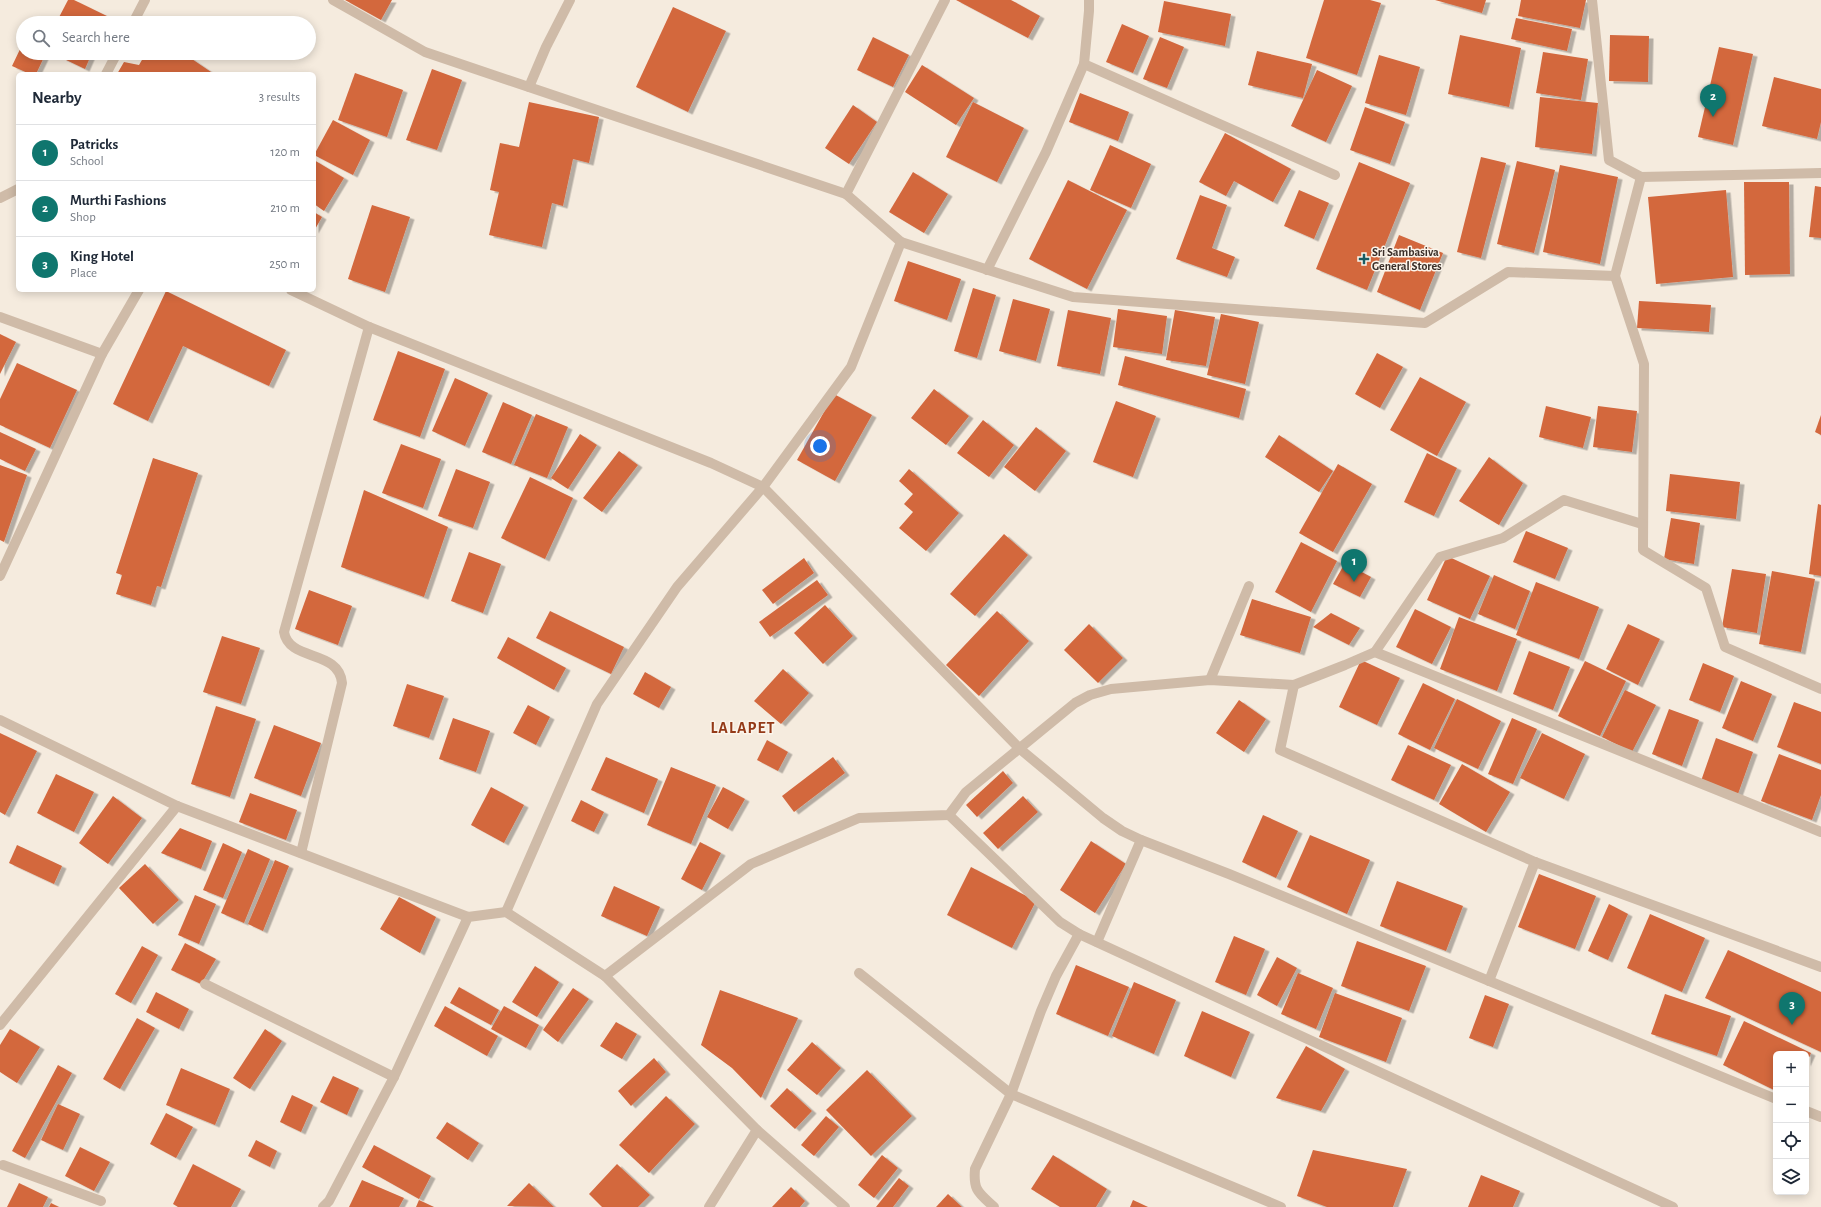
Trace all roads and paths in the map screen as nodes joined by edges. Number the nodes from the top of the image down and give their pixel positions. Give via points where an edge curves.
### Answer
1 (145, 0) edge
2 (333, 0) edge
3 (570, 0) edge
4 (945, 0) edge
5 (1089, 0) edge
6 (1592, 0) edge
7 (137, 16) edge
8 (113, 60) edge
9 (1084, 64) junction
10 (107, 72) edge
11 (529, 87) junction
12 (1821, 173) edge
13 (1335, 175) dead end
14 (1641, 177) junction
15 (16, 190) edge
16 (846, 194) junction
17 (0, 198) edge
18 (902, 242) junction
19 (987, 270) junction
20 (1615, 276) junction
21 (138, 292) edge
22 (295, 292) edge
23 (0, 317) edge
24 (369, 327) junction
25 (102, 354) junction
26 (763, 487) junction
27 (1642, 524) junction
28 (0, 576) edge
29 (1249, 586) dead end
30 (1375, 652) junction
31 (1210, 680) junction
32 (1294, 685) junction
33 (1821, 689) edge
34 (0, 720) edge
35 (1020, 749) junction
36 (177, 806) junction
37 (949, 815) junction
38 (1821, 832) edge
39 (1141, 840) junction
40 (302, 853) junction
41 (1535, 862) junction
42 (506, 912) junction
43 (468, 917) junction
44 (1079, 934) junction
45 (1097, 942) junction
46 (1821, 967) edge
47 (859, 973) dead end
48 (605, 976) junction
49 (1489, 981) junction
50 (205, 984) dead end
51 (0, 1025) edge
52 (394, 1077) junction
53 (1011, 1094) junction
54 (1773, 1098) edge
55 (1809, 1112) edge
56 (1821, 1117) edge
57 (757, 1130) junction
58 (1, 1167) edge
59 (101, 1202) dead end
60 (328, 1205) edge
61 (709, 1207) edge
62 (845, 1207) edge
63 (994, 1207) edge
64 (1281, 1207) edge
65 (1673, 1207) edge

1 - 7 street
2 - 11 street via 424,52
3 - 11 street
4 - 16 street
5 - 9 street
6 - 14 street via 1609,160
8 - 10 street
9 - 13 street
9 - 19 street via 1046,152
11 - 16 street
12 - 14 street
14 - 20 street
15 - 17 street
16 - 18 street
18 - 19 street
18 - 26 street via 851,367
19 - 20 street via 1073,297 1425,323 1508,272
20 - 27 street via 1644,364
21 - 25 street
22 - 24 street
23 - 25 street
24 - 26 street via 711,463
24 - 40 street via 284,632 285,639 291,646 338,669 342,683
25 - 28 street
26 - 35 street
26 - 42 street via 677,586 597,704
27 - 30 street via 1564,500 1503,538 1440,557
27 - 33 street via 1643,550 1706,588 1725,647
29 - 31 street
30 - 32 street
30 - 38 street
31 - 32 street
31 - 35 street via 1110,689 1090,694 1075,703
32 - 41 street via 1280,750
34 - 36 street
35 - 37 street via 966,792
35 - 39 street via 1103,818
36 - 40 street
36 - 51 street
37 - 44 street via 1060,922
37 - 48 street via 859,818 751,864
39 - 45 street
39 - 49 street
40 - 43 street
41 - 46 street
41 - 49 street
42 - 43 street
42 - 48 street
43 - 52 street
44 - 45 street
44 - 53 street via 1041,1010
45 - 65 street
47 - 53 street
48 - 57 street
49 - 54 street
50 - 52 street
52 - 60 street
53 - 63 street via 975,1169 974,1182 978,1192
53 - 64 street
55 - 56 street
57 - 61 street
57 - 62 street
58 - 59 street

